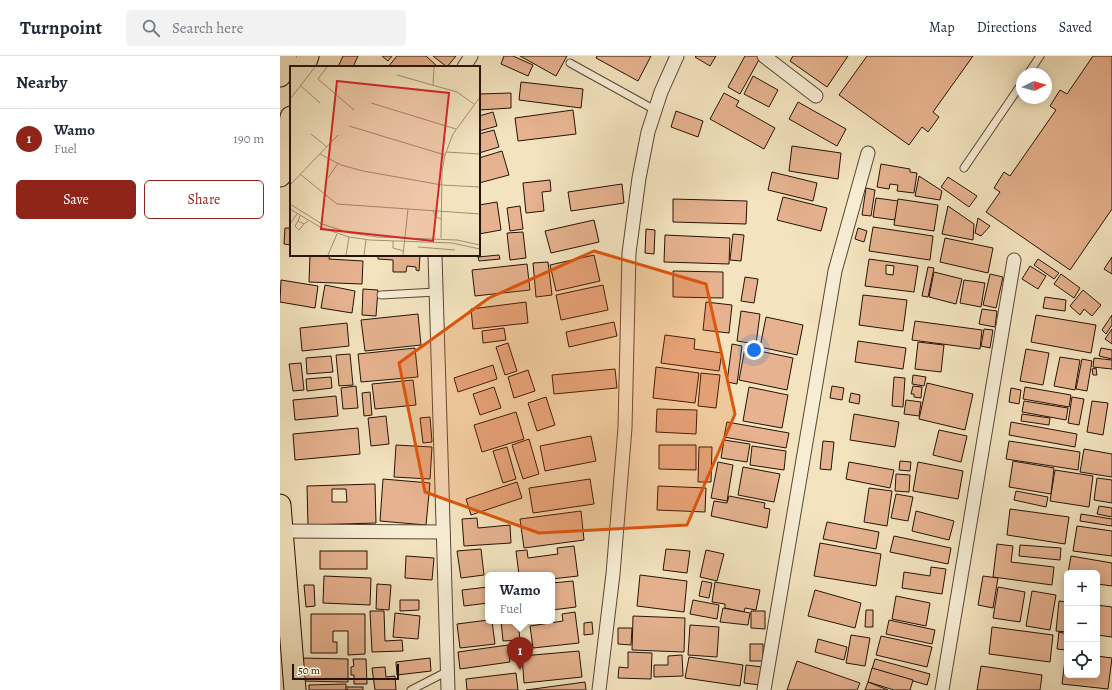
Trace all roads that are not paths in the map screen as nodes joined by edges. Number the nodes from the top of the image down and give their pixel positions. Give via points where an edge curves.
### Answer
1 (286, 56) edge
2 (308, 56) edge
3 (471, 56) edge
4 (677, 56) edge
5 (764, 56) edge
6 (1040, 56) edge
7 (570, 63) dead end
8 (304, 66) edge
9 (465, 66) edge
10 (1032, 68) edge
11 (280, 76) edge
12 (1016, 92) edge
13 (816, 96) dead end
14 (655, 110) junction
15 (290, 130) edge
16 (289, 142) edge
17 (868, 153) dead end
18 (964, 168) dead end
19 (280, 176) edge
20 (435, 256) edge
21 (1014, 260) dead end
22 (436, 292) junction
23 (381, 296) dead end
24 (280, 504) edge
25 (282, 531) edge
26 (443, 532) junction
27 (448, 671) junction
28 (295, 690) edge
29 (411, 690) edge
30 (448, 690) edge
31 (600, 690) edge
32 (764, 690) edge
33 (942, 690) edge

1 - 11 main road
2 - 8 main road
3 - 9 street
4 - 14 street
5 - 13 street
6 - 10 lane
7 - 14 lane
12 - 18 lane
14 - 31 street via 648,132 629,253 624,428 613,574
15 - 16 main road
16 - 19 main road
17 - 32 street via 835,271
20 - 22 street
21 - 33 street
22 - 23 lane
22 - 26 street
24 - 25 main road
25 - 26 street
25 - 28 main road
26 - 27 street
27 - 29 lane
27 - 30 street

